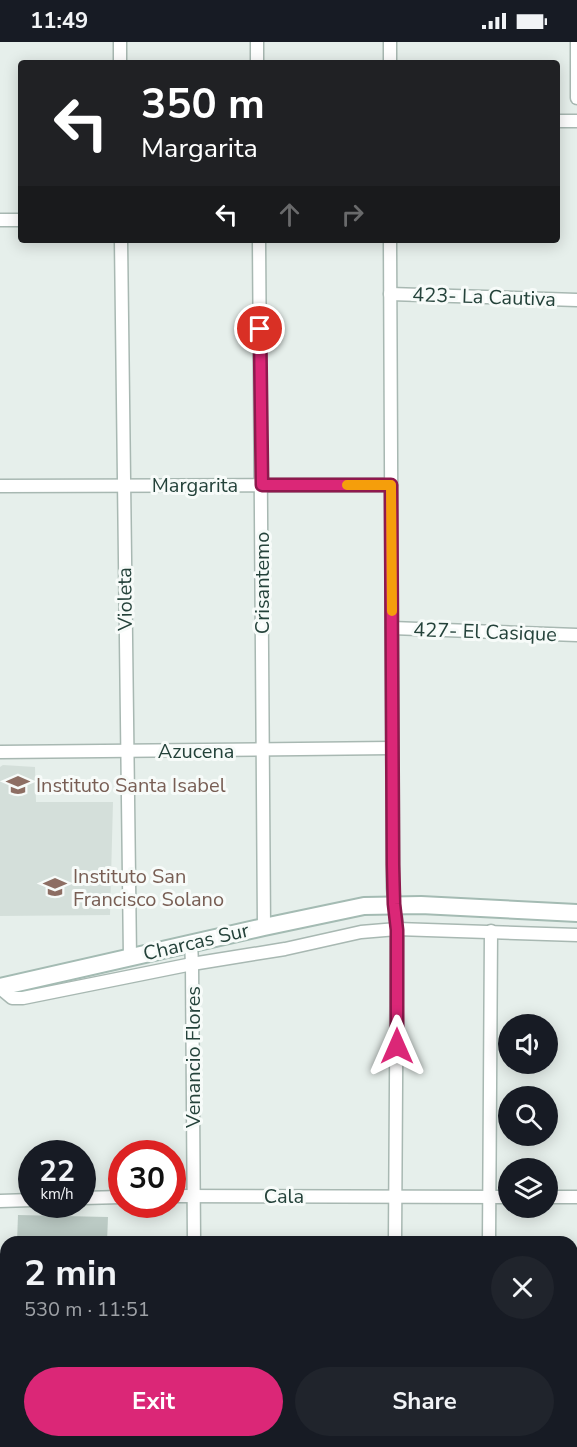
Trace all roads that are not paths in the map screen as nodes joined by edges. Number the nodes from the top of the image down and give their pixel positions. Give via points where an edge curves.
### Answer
1 (120, 42) edge
2 (257, 42) edge
3 (390, 42) edge
4 (577, 42) edge
5 (120, 60) edge
6 (257, 60) edge
7 (390, 60) edge
8 (577, 98) edge
9 (560, 121) edge
10 (577, 121) edge
11 (0, 220) edge
12 (18, 220) edge
13 (122, 243) edge
14 (259, 243) edge
15 (390, 243) edge
16 (390, 294) junction
17 (577, 300) edge
18 (124, 485) junction
19 (262, 485) junction
20 (391, 485) junction
21 (0, 486) edge
22 (392, 628) junction
23 (577, 635) edge
24 (392, 748) junction
25 (126, 751) junction
26 (262, 751) junction
27 (0, 752) edge
28 (394, 904) junction
29 (577, 913) edge
30 (264, 927) junction
31 (397, 930) junction
32 (490, 932) junction
33 (577, 935) edge
34 (191, 943) junction
35 (130, 958) junction
36 (192, 964) junction
37 (0, 987) edge
38 (186, 1195) edge
39 (194, 1195) junction
40 (396, 1197) junction
41 (489, 1197) junction
42 (498, 1197) edge
43 (558, 1197) edge
44 (577, 1197) edge
45 (18, 1200) edge
46 (0, 1201) edge
47 (194, 1236) edge
48 (395, 1236) edge
49 (489, 1236) edge

1 - 5 street
2 - 6 street
3 - 7 street
4 - 8 street
9 - 10 street
11 - 12 street
13 - 18 street, Violeta
14 - 19 street, Crisantemo
15 - 16 street
16 - 17 street, 423- La Cautiva
16 - 20 street
18 - 19 street, Margarita
18 - 21 street, Margarita
18 - 25 street, Violeta
19 - 20 street, Margarita
19 - 26 street, Crisantemo
20 - 22 street
22 - 23 street, 427- El Casique
22 - 24 street
24 - 26 street, Azucena
24 - 28 street
25 - 26 street, Azucena
25 - 27 street, Azucena
25 - 35 street, Violeta
26 - 30 street, Crisantemo
28 - 29 main road, Charcas Sur
28 - 30 main road, Charcas Sur
28 - 31 street
30 - 34 main road, Charcas Sur
31 - 32 street
31 - 36 street via 361,932
31 - 40 street
32 - 33 street
32 - 41 street
34 - 35 main road, Charcas Sur
34 - 36 street, Venancio Flores
35 - 37 main road, Charcas Sur
36 - 37 street via 23,998 12,998
36 - 39 street, Venancio Flores
38 - 39 street, Cala
39 - 40 street, Cala
39 - 47 street, Venancio Flores
40 - 41 street, Cala
40 - 48 street
41 - 42 street, Cala
41 - 49 street
43 - 44 street
45 - 46 street

